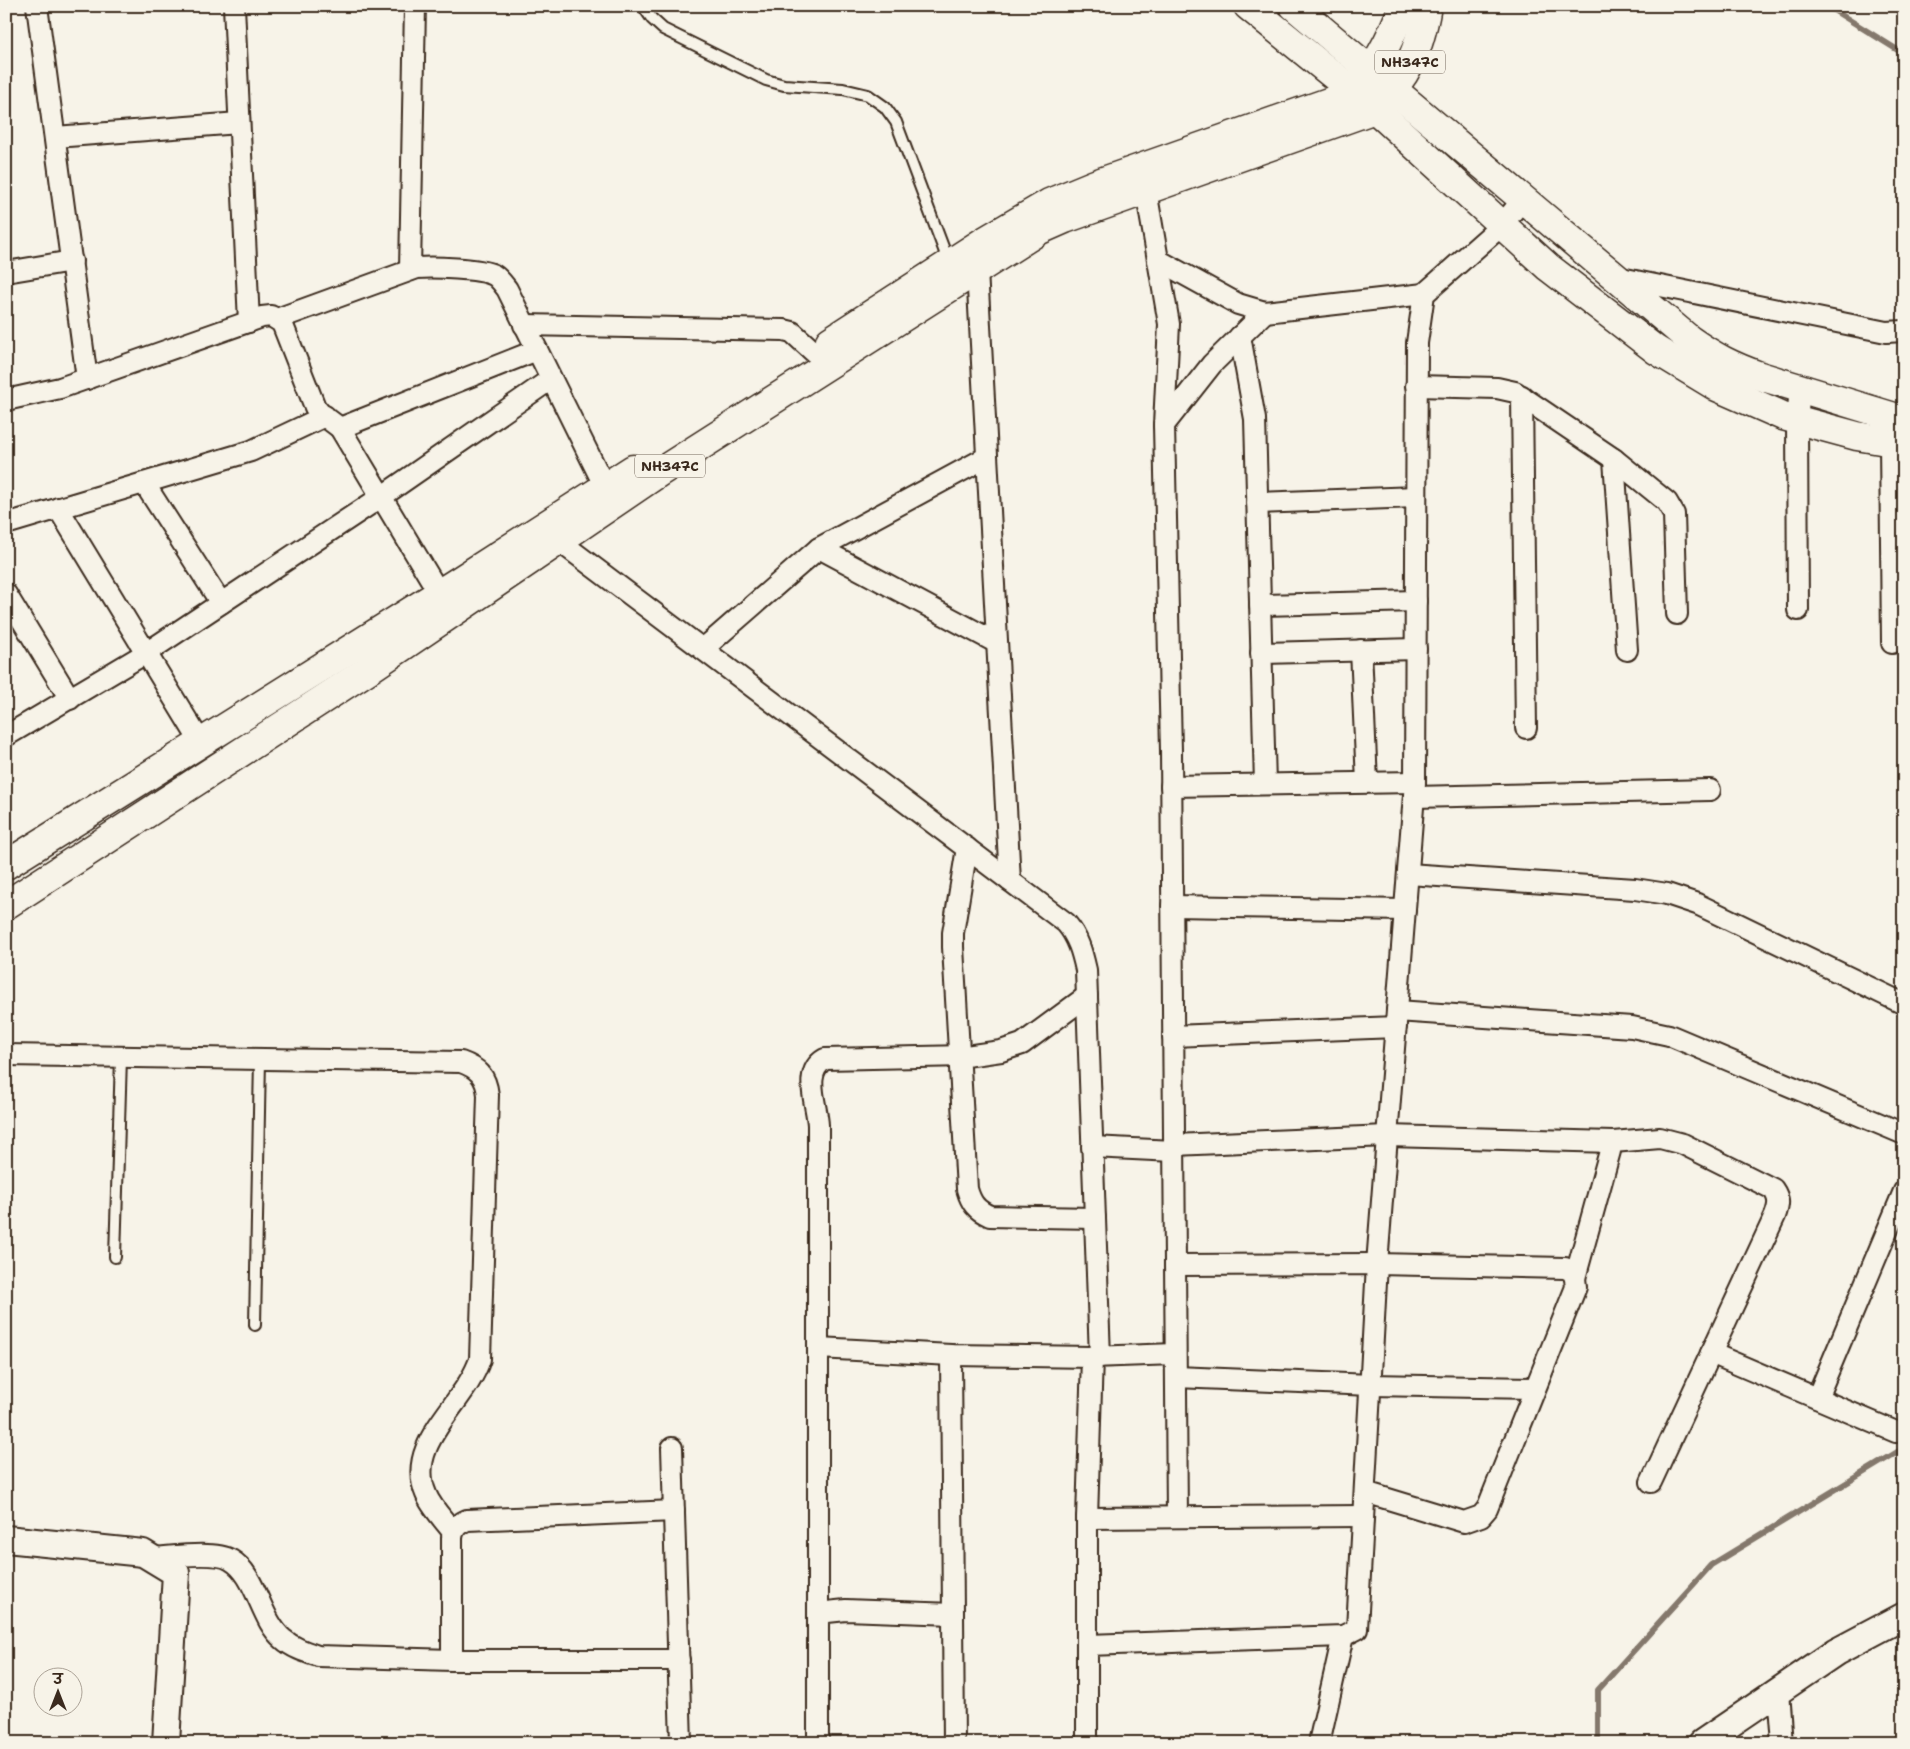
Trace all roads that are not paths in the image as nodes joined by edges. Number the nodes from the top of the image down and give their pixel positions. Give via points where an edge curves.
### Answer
1 (38, 6) edge
2 (234, 6) edge
3 (415, 6) edge
4 (643, 6) edge
5 (1248, 6) edge
6 (1294, 6) edge
7 (1403, 6) edge
8 (1427, 6) edge
9 (1372, 72) junction
10 (1394, 90) junction
11 (1364, 101) junction
12 (239, 123) junction
13 (55, 137) junction
14 (1232, 148) junction
15 (1146, 190) junction
16 (1523, 199) junction
17 (1502, 225) junction
18 (1158, 260) junction
19 (72, 261) junction
20 (949, 265) junction
21 (410, 270) junction
22 (977, 270) junction
23 (6, 272) edge
24 (1615, 276) junction
25 (1424, 294) junction
26 (1265, 312) junction
27 (276, 319) junction
28 (249, 322) junction
29 (524, 325) junction
30 (1904, 332) edge
31 (1240, 336) junction
32 (537, 350) junction
33 (814, 352) junction
34 (87, 379) junction
35 (551, 379) junction
36 (1416, 386) junction
37 (1800, 388) junction
38 (1522, 396) junction
39 (6, 400) edge
40 (1797, 420) junction
41 (332, 422) junction
42 (1164, 425) junction
43 (1899, 435) edge
44 (987, 457) junction
45 (1614, 459) junction
46 (144, 483) junction
47 (605, 487) junction
48 (382, 497) junction
49 (1416, 497) junction
50 (1257, 503) junction
51 (58, 508) junction
52 (6, 524) edge
53 (559, 541) junction
54 (819, 548) junction
55 (439, 593) junction
56 (6, 594) edge
57 (1416, 601) junction
58 (221, 603) junction
59 (1260, 605) junction
60 (1798, 610) dead end
61 (12, 612) edge
62 (1677, 614) dead end
63 (997, 643) junction
64 (1892, 643) dead end
65 (703, 649) junction
66 (1416, 649) junction
67 (1361, 650) junction
68 (1627, 650) dead end
69 (146, 653) junction
70 (1261, 654) junction
71 (70, 698) junction
72 (1526, 728) dead end
73 (6, 736) edge
74 (201, 743) junction
75 (1368, 782) junction
76 (1265, 784) junction
77 (1171, 786) junction
78 (1415, 789) junction
79 (1710, 790) dead end
80 (968, 848) junction
81 (10, 863) edge
82 (1408, 874) junction
83 (1010, 880) junction
84 (31, 889) junction
85 (6, 905) edge
86 (1172, 906) junction
87 (1405, 910) junction
88 (1087, 996) junction
89 (1904, 1004) edge
90 (1396, 1019) junction
91 (1173, 1036) junction
92 (6, 1055) edge
93 (121, 1057) junction
94 (959, 1057) junction
95 (260, 1059) junction
96 (1904, 1134) edge
97 (1387, 1136) junction
98 (1092, 1147) junction
99 (1174, 1148) junction
100 (1610, 1151) dead end
101 (1904, 1191) edge
102 (1095, 1218) junction
103 (116, 1257) dead end
104 (1377, 1264) junction
105 (1175, 1265) junction
106 (1575, 1278) junction
107 (255, 1325) dead end
108 (818, 1348) junction
109 (1711, 1353) junction
110 (1176, 1354) junction
111 (951, 1356) junction
112 (1096, 1357) junction
113 (1176, 1377) junction
114 (1371, 1385) junction
115 (1536, 1388) junction
116 (1817, 1398) junction
117 (1896, 1432) dead end
118 (672, 1448) dead end
119 (1651, 1482) dead end
120 (1365, 1492) junction
121 (674, 1511) junction
122 (1363, 1516) junction
123 (1177, 1517) junction
124 (1087, 1518) junction
125 (453, 1532) junction
126 (6, 1539) edge
127 (151, 1558) junction
128 (818, 1613) junction
129 (953, 1614) junction
130 (1904, 1616) edge
131 (1342, 1636) junction
132 (1088, 1645) junction
133 (452, 1660) junction
134 (679, 1660) junction
135 (1778, 1692) junction
136 (166, 1743) edge
137 (681, 1743) edge
138 (818, 1743) edge
139 (954, 1743) edge
140 (1087, 1743) edge
141 (1319, 1743) edge
142 (1702, 1743) edge
143 (1782, 1743) edge

1 - 13 street
2 - 12 street
3 - 21 street
4 - 20 lane via 663,29 766,80 784,85 843,89 868,95 884,107 896,122
5 - 11 main road
6 - 9 main road
7 - 9 main road, NH347C via 1394,32
8 - 10 main road, NH347C via 1416,52
9 - 10 main road
9 - 11 main road, NH347C
10 - 11 main road, NH347C
10 - 16 main road
11 - 14 main road, NH347C
11 - 17 main road
12 - 13 street
12 - 28 street
13 - 19 street
14 - 15 main road, NH347C
14 - 20 main road, NH347C via 1095,184 1049,203
15 - 18 street
15 - 22 main road, NH347C via 1052,224
16 - 17 street
16 - 24 main road
17 - 25 street
17 - 40 main road via 1548,267 1656,350 1717,387
18 - 26 street via 1238,304
18 - 42 street via 1169,324
19 - 23 street
19 - 34 street
20 - 33 main road, NH347C
21 - 27 street
21 - 29 street via 428,267 494,275 507,290
22 - 44 street
22 - 53 main road, NH347C via 660,472
24 - 30 street via 1878,330
24 - 37 main road via 1715,358
25 - 26 street
25 - 36 street via 1417,343
26 - 31 street
27 - 28 street via 270,316
27 - 41 street via 282,324 315,407
28 - 34 street
29 - 32 street
29 - 33 street via 784,330 792,332
31 - 42 street via 1212,364
31 - 50 street via 1255,419
32 - 35 street
32 - 41 street
33 - 47 main road, NH347C
34 - 39 street
35 - 47 street
35 - 48 street
36 - 38 street via 1497,388
36 - 49 street
37 - 40 street
37 - 43 main road
38 - 45 street
38 - 72 street
40 - 43 main road via 1857,436
40 - 60 street
41 - 46 street via 261,448
41 - 48 street
42 - 77 street
43 - 64 street
44 - 54 street
44 - 63 street
45 - 62 street via 1672,508
45 - 68 street
46 - 51 street
46 - 58 street
47 - 55 main road, NH347C
48 - 55 street
48 - 58 street
49 - 50 street
49 - 57 street
50 - 59 street
51 - 52 street
51 - 69 street
53 - 65 street
53 - 84 main road, NH347C via 371,668
54 - 63 street
54 - 65 street
55 - 74 main road, NH347C
56 - 61 street
57 - 59 street
57 - 66 street
58 - 69 street
59 - 70 street
61 - 71 street
63 - 83 street
65 - 80 street
66 - 67 street
66 - 78 street
67 - 70 street
67 - 75 street
69 - 71 street
69 - 74 street
70 - 76 street
71 - 73 street
74 - 81 main road, NH347C
75 - 76 street
75 - 78 street
76 - 77 street
77 - 86 street
78 - 79 street
78 - 82 street
80 - 83 street
80 - 94 street via 953,933
81 - 84 main road
82 - 87 street
82 - 89 street via 1635,889 1667,894 1697,904
83 - 88 street via 1066,922 1076,934 1086,970
84 - 85 main road, NH347C
86 - 87 street
86 - 91 street
87 - 90 street
88 - 94 street via 1022,1044 1001,1051
88 - 98 street
90 - 91 street
90 - 96 street via 1650,1030 1669,1035
90 - 97 street
91 - 99 street
92 - 93 street
93 - 95 street
93 - 103 lane
94 - 102 street via 967,1189 970,1201 979,1212 990,1216
94 - 108 street via 825,1060 813,1070 818,1125
95 - 107 lane
95 - 125 street via 461,1062 483,1075 488,1095 480,1359 472,1377 425,1447 421,1464 426,1495
97 - 99 street
97 - 104 street
97 - 109 street via 1613,1142 1660,1138 1683,1144 1773,1189 1779,1206
98 - 99 street
98 - 102 street
99 - 105 street
100 - 106 street
101 - 116 street
102 - 112 street
104 - 105 street
104 - 106 street via 1565,1268 1572,1271
104 - 114 street
105 - 110 street
106 - 115 street via 1576,1286
108 - 111 street
108 - 128 street
109 - 116 street
109 - 119 street
110 - 112 street
110 - 113 street
111 - 112 street
111 - 129 street
112 - 124 street
113 - 114 street
113 - 123 street
114 - 115 street
114 - 120 street
115 - 120 street via 1487,1509 1481,1516 1464,1522
116 - 117 street
118 - 121 street
120 - 122 street
121 - 125 street via 467,1520 458,1524
121 - 134 street
122 - 123 street
122 - 131 street via 1357,1629
123 - 124 street
124 - 132 street
125 - 133 street
126 - 127 street via 142,1553
127 - 133 street via 212,1555 230,1559 243,1569 282,1639 318,1656
127 - 136 street via 176,1573
128 - 129 street via 846,1610
128 - 138 street
129 - 139 street
130 - 135 street via 1836,1652
131 - 132 street
131 - 141 street
132 - 140 street
133 - 134 street
134 - 137 street
135 - 142 street
135 - 143 street

